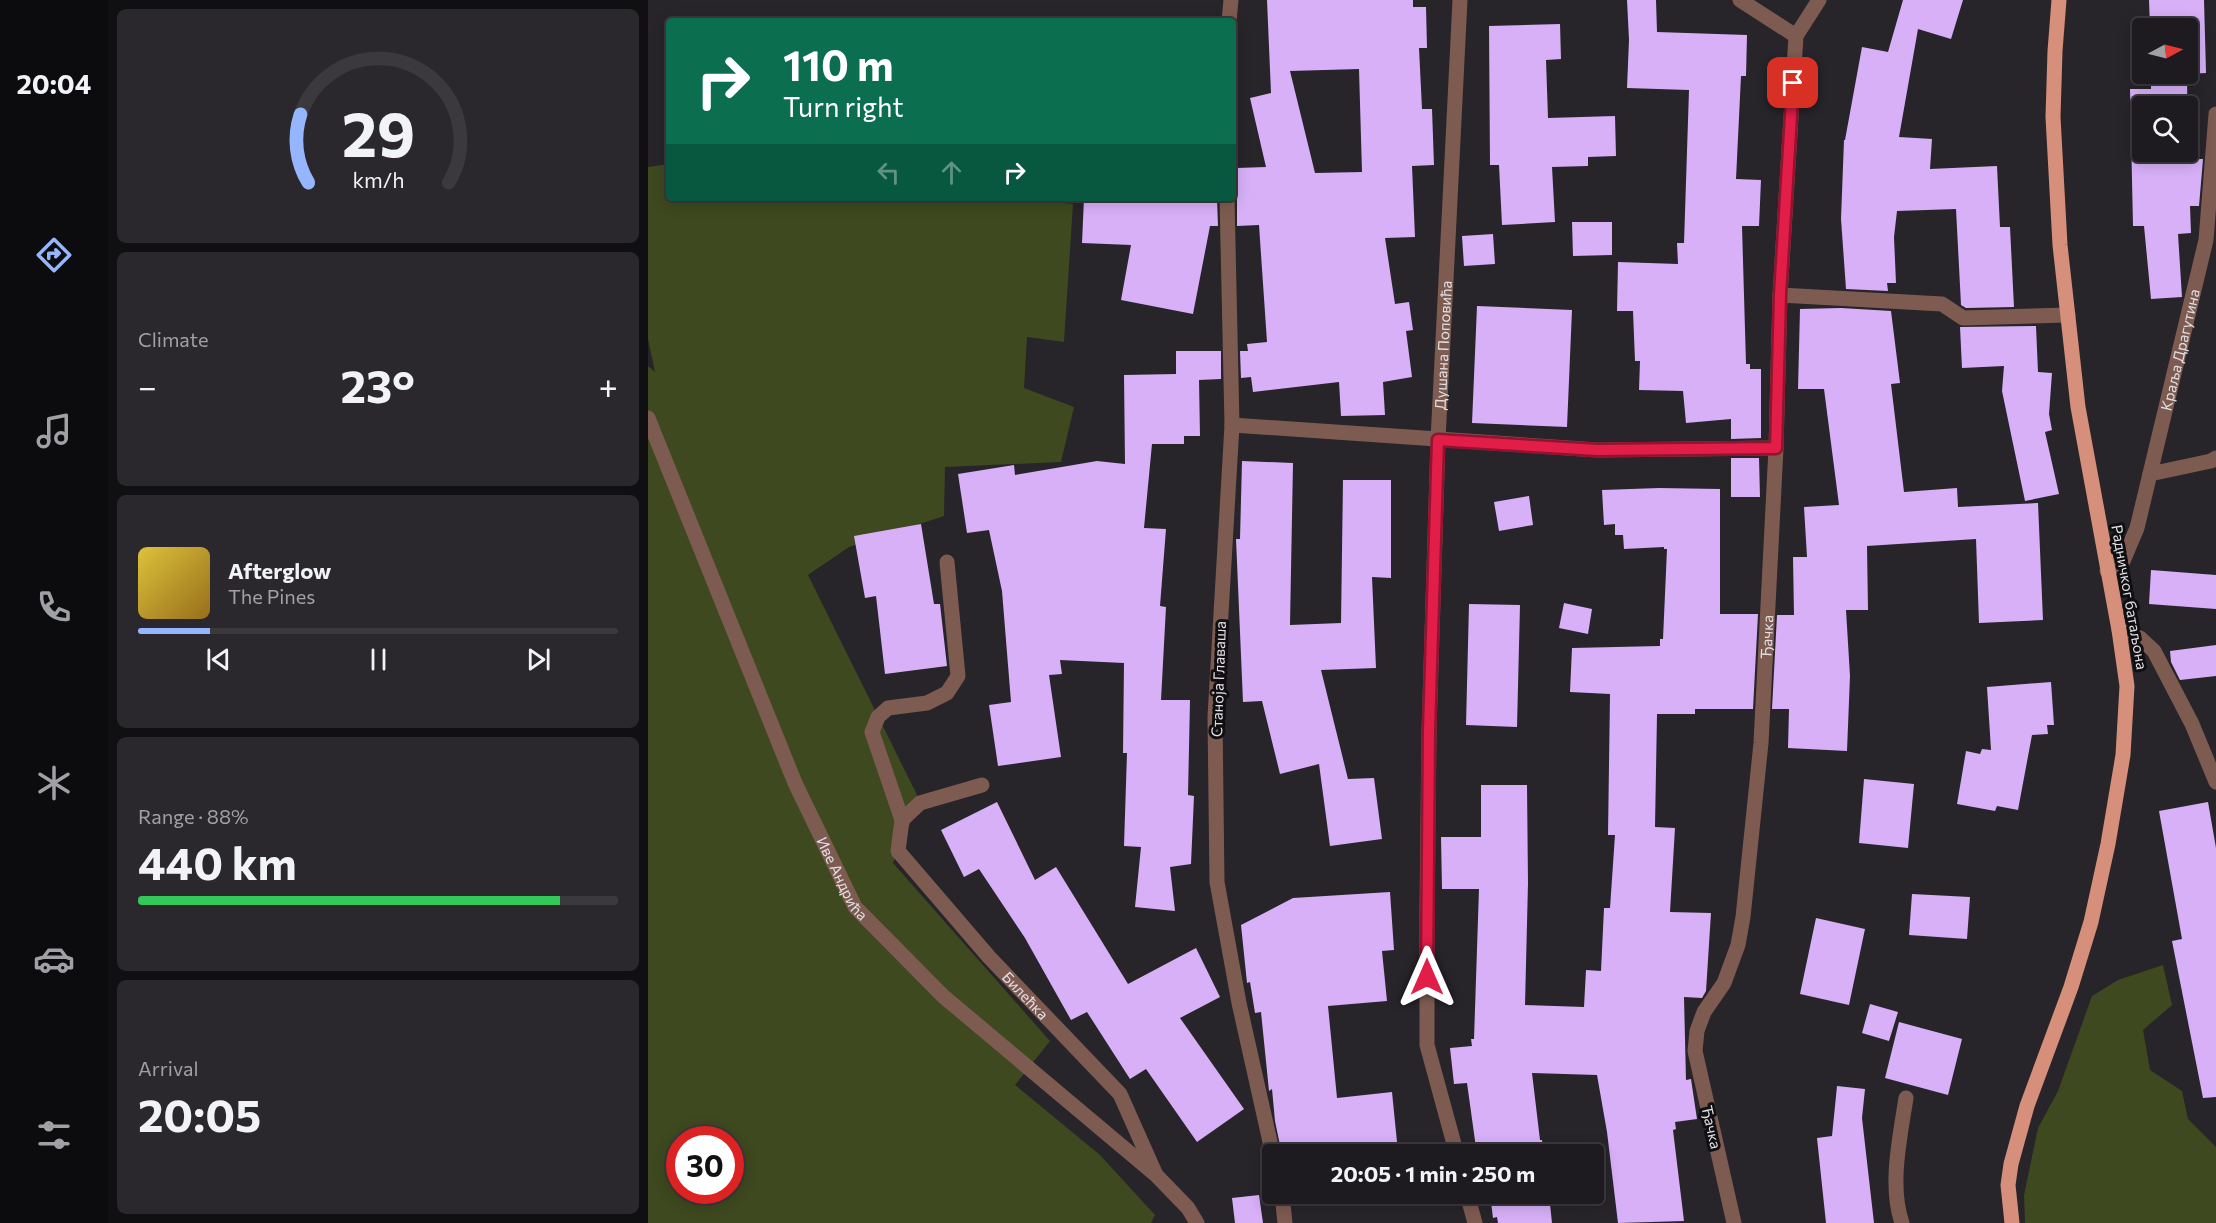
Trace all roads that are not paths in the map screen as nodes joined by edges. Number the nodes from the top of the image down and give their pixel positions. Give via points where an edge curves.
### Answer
1 (1231, 0) edge
2 (1460, 0) edge
3 (1740, 0) edge
4 (1820, 0) edge
5 (2059, 0) edge
6 (1229, 18) edge
7 (1796, 36) junction
8 (2216, 114) edge
9 (1227, 201) edge
10 (1780, 295) junction
11 (2068, 315) junction
12 (648, 418) edge
13 (1232, 425) junction
14 (1438, 440) junction
15 (1776, 448) junction
16 (2216, 458) edge
17 (2150, 474) junction
18 (947, 562) dead end
19 (2108, 571) junction
20 (2119, 630) junction
21 (2216, 782) edge
22 (982, 785) dead end
23 (902, 820) junction
24 (1906, 1098) dead end
25 (1271, 1144) edge
26 (1454, 1144) edge
27 (1156, 1175) junction
28 (1283, 1204) edge
29 (1470, 1204) edge
30 (1197, 1223) edge
31 (1285, 1223) edge
32 (1475, 1223) edge
33 (1734, 1223) edge
34 (1902, 1223) edge
35 (2012, 1223) edge

1 - 6 street
2 - 14 street, Душана Поповића
3 - 7 street
4 - 7 street
5 - 11 main road, Радничког батаљона via 2053,117
7 - 10 street, Ђачка
8 - 17 street, Краља Драгутина via 2206,240
9 - 13 street, Станоја Главаша
10 - 11 street via 1942,304 1964,318
10 - 15 street, Ђачка
11 - 19 main road, Радничког батаљона via 2078,407
12 - 27 street, Иве Андрића via 795,783 855,908 943,996
13 - 14 street
13 - 25 street, Станоја Главаша via 1215,717 1217,882
14 - 15 street via 1597,450
14 - 26 street, Душана Поповића via 1429,731 1427,1045
15 - 33 street, Ђачка via 1761,743 1743,916 1738,945 1724,983 1704,1012 1695,1051
16 - 17 street
17 - 19 street, Краља Драгутина via 2127,555
18 - 23 street, Билећка via 957,676 947,693 927,703 888,708 878,717 872,732
19 - 20 main road, Радничког батаљона
20 - 21 street via 2140,638 2154,651 2192,724
20 - 35 main road, Радничког батаљона via 2127,686 2123,756 2108,844 2091,922 2027,1106 2011,1164 2008,1185
22 - 23 street via 920,803
23 - 27 street, Билећка via 898,851 989,957 1120,1094
24 - 34 street via 1896,1208
27 - 30 street, Иве Андрића
28 - 31 street
29 - 32 street

